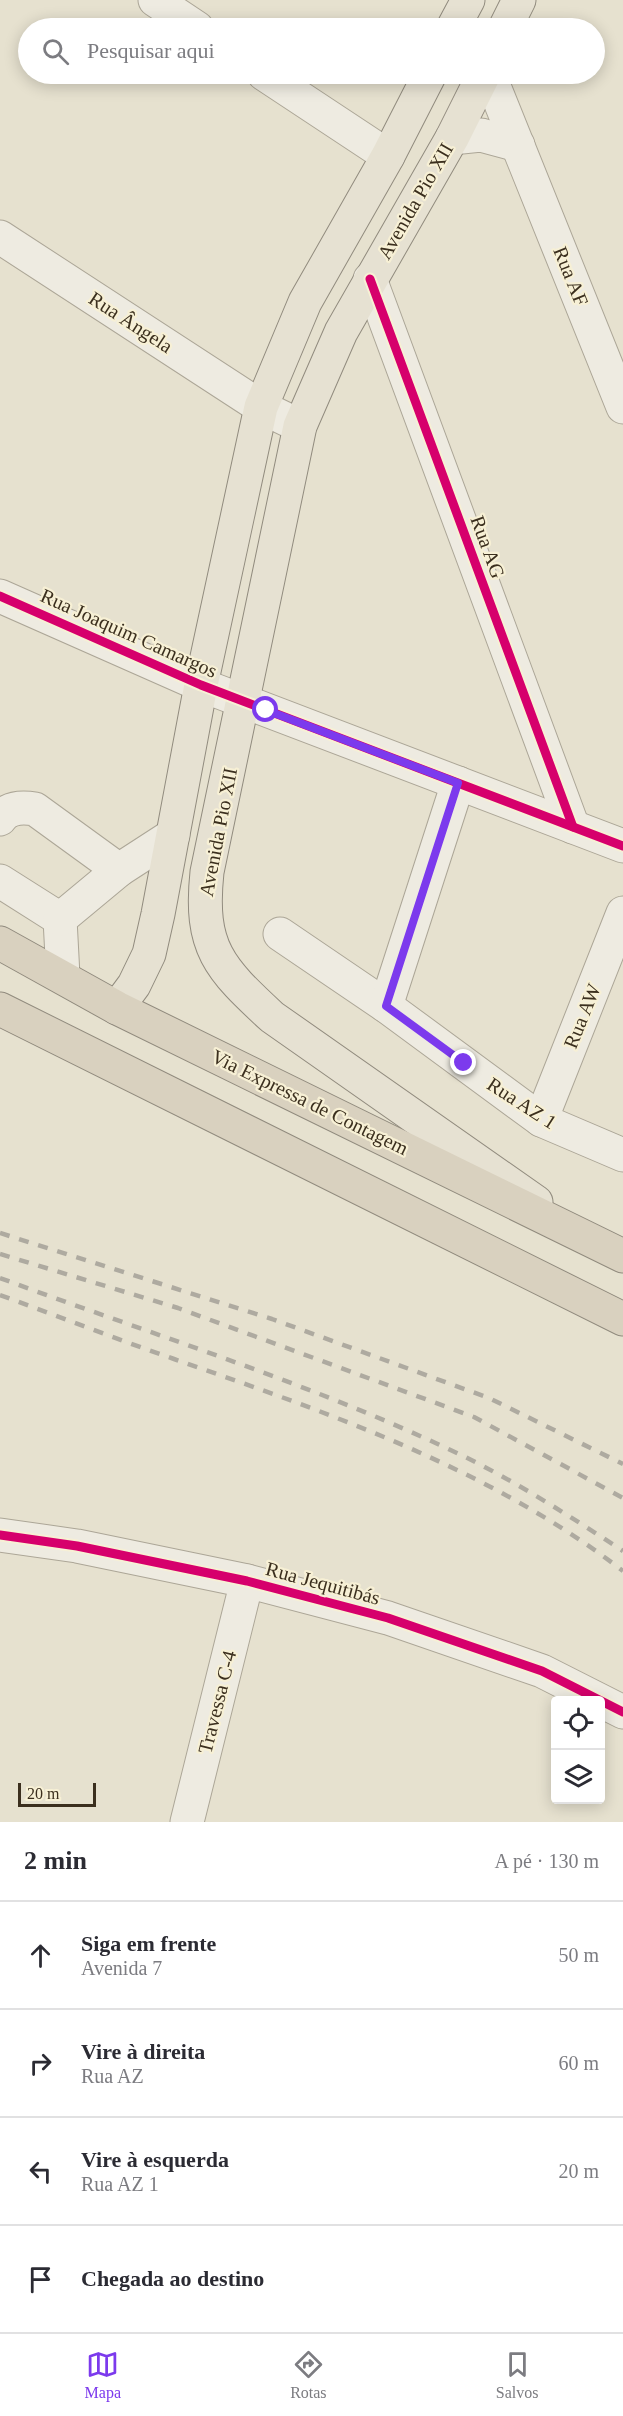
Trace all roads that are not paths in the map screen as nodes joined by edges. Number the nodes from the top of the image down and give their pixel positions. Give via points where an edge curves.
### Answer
1 (155, 0) edge
2 (468, 0) edge
3 (519, 0) edge
4 (182, 18) edge
5 (458, 18) edge
6 (510, 18) edge
7 (279, 84) edge
8 (425, 84) edge
9 (479, 84) edge
10 (493, 84) edge
11 (452, 138) junction
12 (518, 145) junction
13 (388, 156) junction
14 (0, 237) edge
15 (370, 279) junction
16 (623, 406) edge
17 (261, 407) junction
18 (300, 426) junction
19 (0, 596) edge
20 (201, 685) junction
21 (244, 701) junction
22 (458, 783) junction
23 (0, 819) edge
24 (573, 827) junction
25 (173, 835) junction
26 (623, 846) edge
27 (119, 870) junction
28 (0, 881) edge
29 (623, 913) edge
30 (60, 918) junction
31 (280, 934) dead end
32 (0, 943) edge
33 (63, 976) junction
34 (386, 1006) junction
35 (117, 1008) junction
36 (0, 1009) edge
37 (541, 1120) junction
38 (623, 1155) edge
39 (586, 1236) junction
40 (623, 1256) edge
41 (623, 1319) edge
42 (0, 1535) edge
43 (247, 1581) junction
44 (623, 1712) edge
45 (187, 1822) edge

1 - 4 street
2 - 5 main road
3 - 6 main road
7 - 13 street
8 - 13 main road
9 - 11 main road, Avenida Pio XII
10 - 12 street, Rua AF
11 - 12 street via 481,135
11 - 15 main road, Avenida Pio XII
12 - 16 street, Rua AF
13 - 17 main road via 305,302
14 - 17 street, Rua Ângela
15 - 18 main road, Avenida Pio XII via 341,332
15 - 24 street, Rua AG
17 - 18 street
17 - 20 main road
18 - 21 main road, Avenida Pio XII
19 - 20 street, Rua Joaquim Camargos
20 - 21 street, Rua Joaquim Camargos
20 - 25 main road
21 - 22 street, Rua Joaquim Camargos
21 - 39 main road, Avenida Pio XII via 205,892 207,928 216,957 235,982 272,1017
22 - 24 street, Rua Joaquim Camargos
22 - 34 street
23 - 27 street via 21,807 36,809
24 - 26 street, Rua Joaquim Camargos
25 - 27 street
25 - 35 main road via 149,954
27 - 30 street
28 - 30 street
29 - 37 street, Rua AW
30 - 33 street
31 - 34 street, Rua AZ 1
32 - 33 highway, Via Expressa de Contagem
33 - 35 highway, Via Expressa de Contagem
34 - 37 street, Rua AZ 1
35 - 39 highway, Via Expressa de Contagem
36 - 41 highway
37 - 38 street, Rua AZ 1
39 - 40 highway, Via Expressa de Contagem
42 - 43 street, Rua Jequitibás via 77,1546
43 - 44 street, Rua Jequitibás via 388,1618 542,1671
43 - 45 street, Travessa C-4

